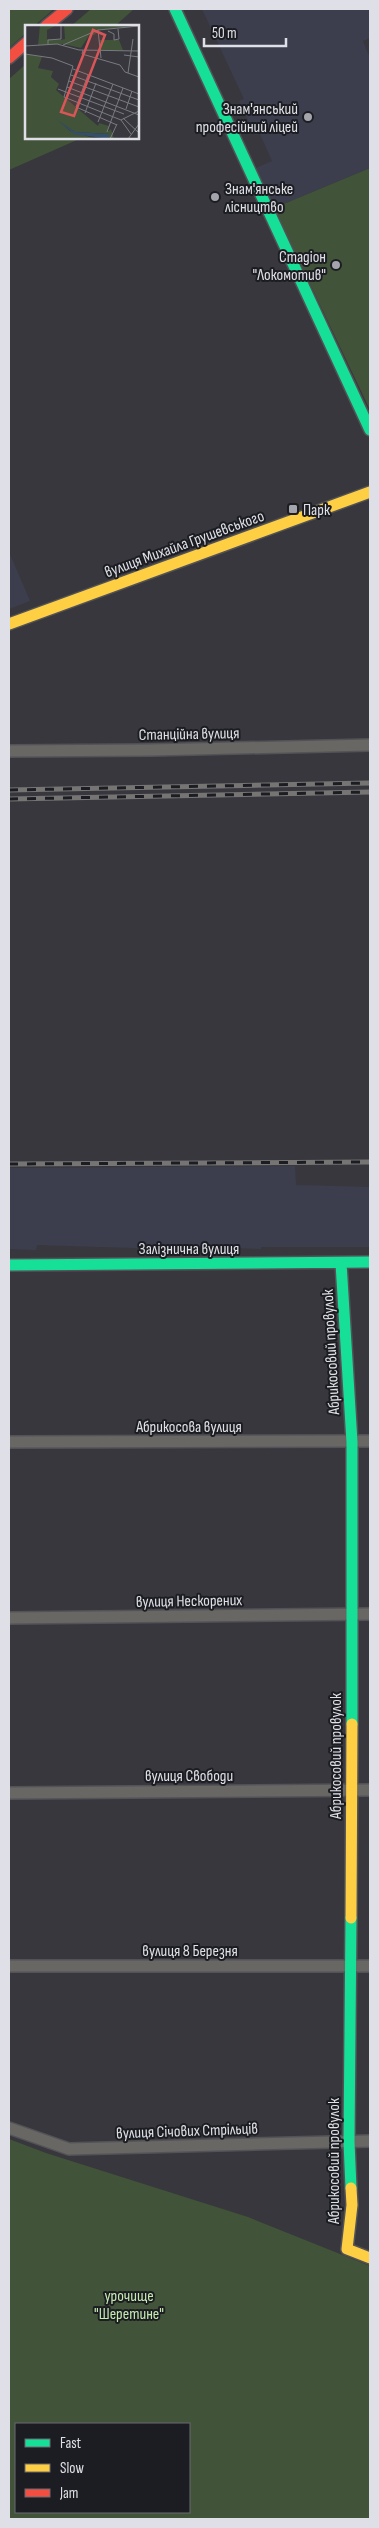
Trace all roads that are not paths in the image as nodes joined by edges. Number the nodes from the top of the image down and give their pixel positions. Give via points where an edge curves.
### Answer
1 (67, 9) edge
2 (175, 9) edge
3 (47, 25) edge
4 (25, 44) edge
5 (9, 58) edge
6 (370, 430) edge
7 (370, 492) edge
8 (9, 624) edge
9 (370, 745) edge
10 (9, 751) edge
11 (370, 1262) edge
12 (341, 1263) junction
13 (9, 1265) edge
14 (370, 1441) edge
15 (9, 1442) edge
16 (352, 1442) junction
17 (353, 1614) junction
18 (370, 1614) edge
19 (9, 1618) edge
20 (370, 1790) edge
21 (351, 1791) junction
22 (9, 1793) edge
23 (9, 1966) edge
24 (351, 1966) junction
25 (370, 1966) edge
26 (9, 2128) edge
27 (370, 2141) edge
28 (349, 2142) junction
29 (370, 2258) edge

1 - 3 street
2 - 6 street
4 - 5 street
7 - 8 street, вулиця Михайла Грушевського
9 - 10 street, Станційна вулиця
11 - 12 street, Залізнична вулиця
12 - 13 street, Залізнична вулиця
12 - 16 street, Абрикосовий провулок
14 - 16 street, Абрикосова вулиця
15 - 16 street, Абрикосова вулиця
16 - 17 street, Абрикосовий провулок
17 - 18 street, вулиця Нескорених
17 - 19 street, вулиця Нескорених
17 - 21 street, Абрикосовий провулок
20 - 21 street, вулиця Свободи
21 - 22 street, вулиця Свободи
21 - 24 street, Абрикосовий провулок
23 - 24 street, вулиця 8 Березня
24 - 25 street, вулиця 8 Березня
24 - 28 street, Абрикосовий провулок
26 - 28 street, вулиця Січових Стрільців via 69,2149
27 - 28 street, вулиця Січових Стрільців
28 - 29 street, Абрикосовий провулок via 352,2205 347,2250

